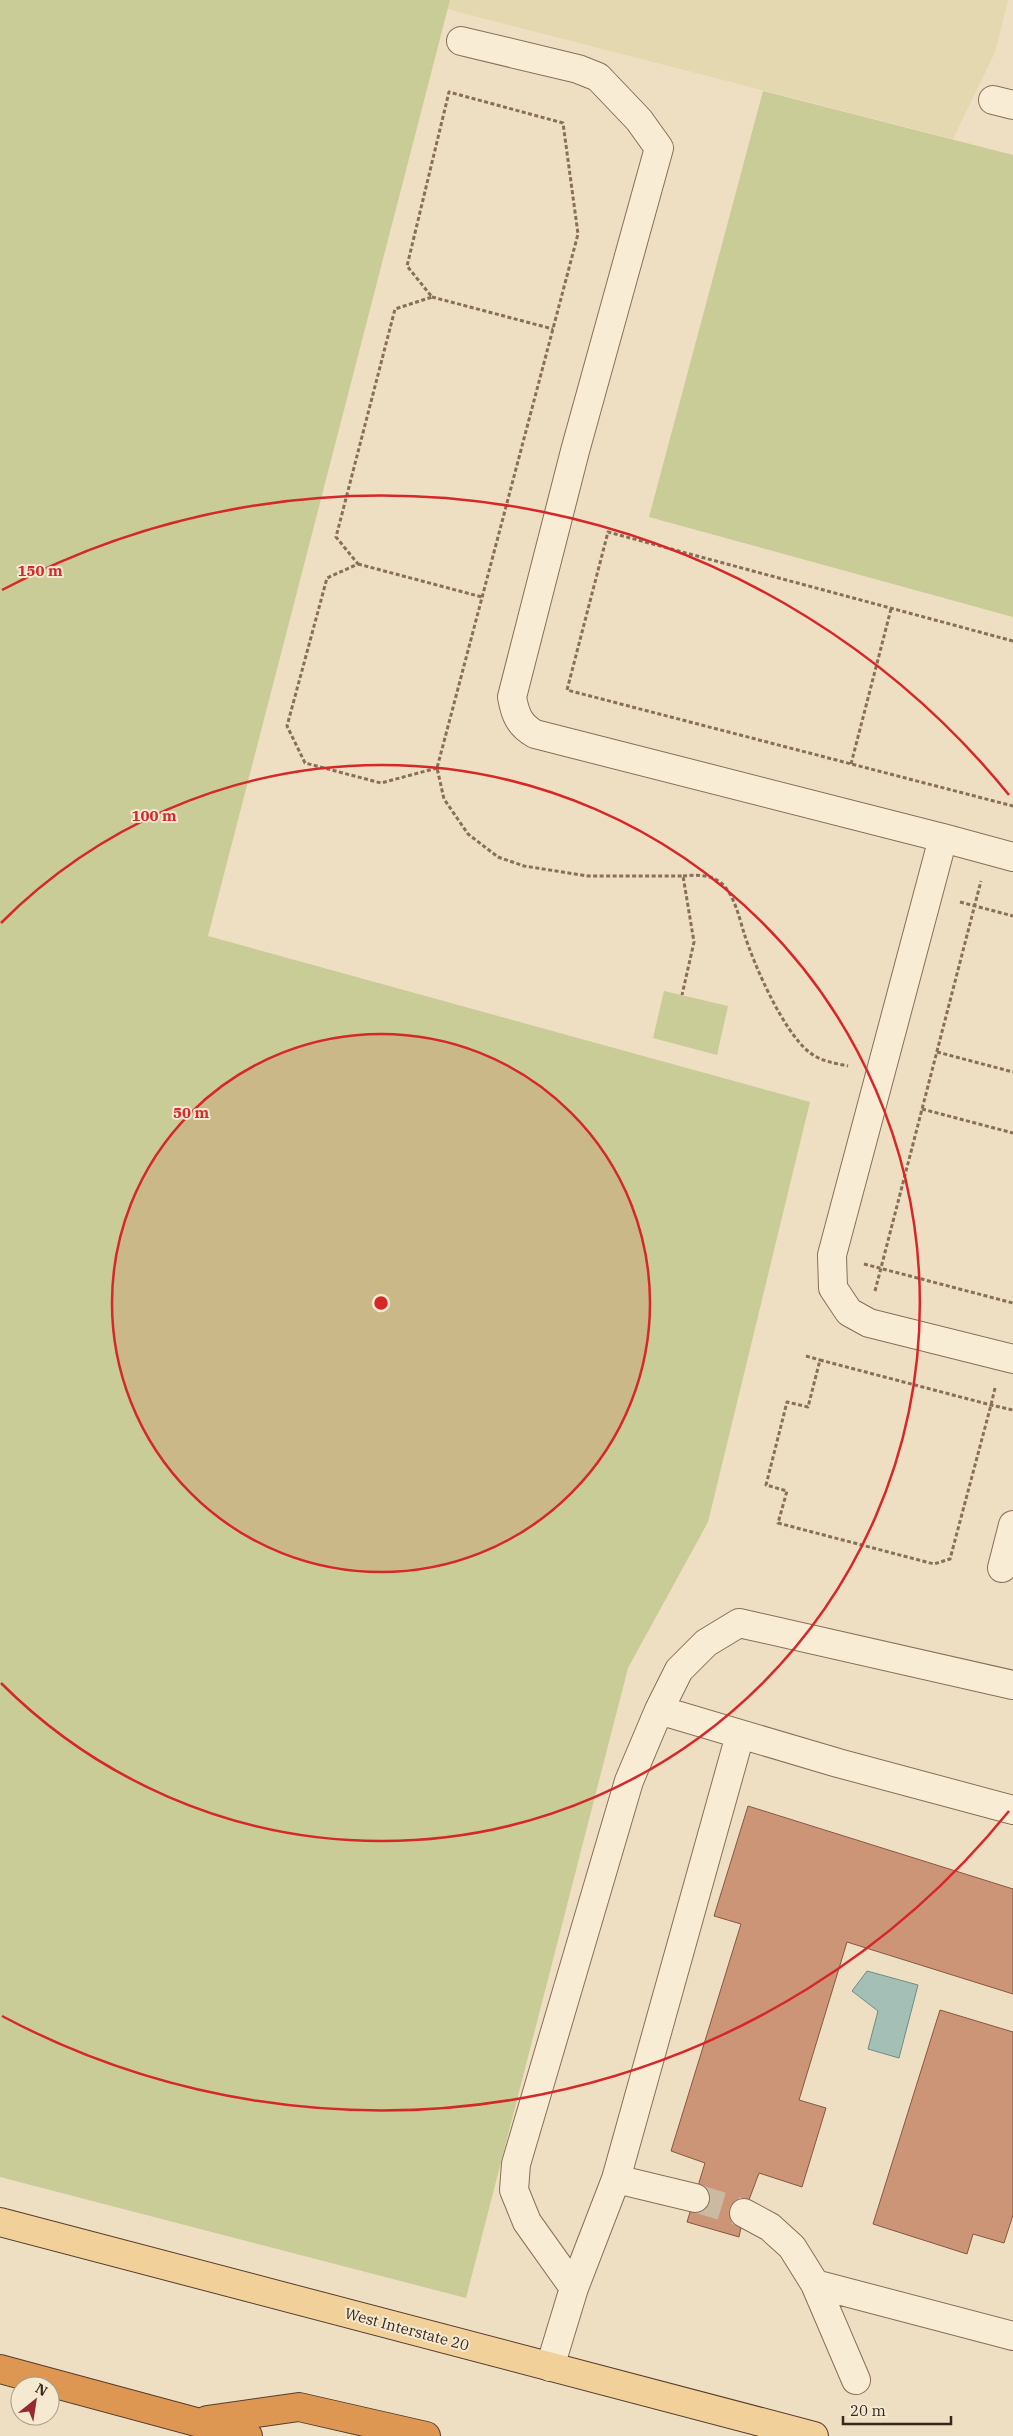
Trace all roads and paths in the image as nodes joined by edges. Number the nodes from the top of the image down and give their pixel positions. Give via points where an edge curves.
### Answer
1 (461, 41) dead end
2 (432, 296) junction
3 (553, 329) junction
4 (358, 564) junction
5 (482, 598) junction
6 (891, 609) junction
7 (1013, 641) edge
8 (851, 764) junction
9 (437, 768) junction
10 (1013, 806) edge
11 (943, 838) junction
12 (1001, 854) edge
13 (683, 876) junction
14 (928, 893) junction
15 (975, 906) junction
16 (1013, 916) edge
17 (682, 995) dead end
18 (937, 1052) junction
19 (1013, 1072) edge
20 (880, 1073) junction
21 (922, 1109) junction
22 (1013, 1133) edge
23 (832, 1255) junction
24 (881, 1268) junction
25 (1013, 1302) edge
26 (867, 1322) junction
27 (806, 1356) dead end
28 (1013, 1358) edge
29 (820, 1360) junction
30 (991, 1404) junction
31 (1013, 1410) edge
32 (1013, 1525) edge
33 (1002, 1568) dead end
34 (1013, 1684) edge
35 (659, 1710) junction
36 (740, 1735) junction
37 (1013, 1810) edge
38 (616, 2179) junction
39 (695, 2198) tunnel mouth
40 (744, 2213) tunnel mouth
41 (0, 2222) edge
42 (815, 2284) junction
43 (574, 2288) junction
44 (1013, 2336) edge
45 (550, 2367) junction
46 (0, 2369) edge
47 (856, 2380) dead end
48 (194, 2422) junction
49 (248, 2436) edge
50 (426, 2436) edge
51 (814, 2436) edge

1 - 11 lane via 578,69 598,77 639,120 660,148 575,451 514,687 515,715 524,728 535,734
2 - 3 path
2 - 3 path via 407,266 449,92 564,123 578,234
2 - 4 path via 395,309 336,538
3 - 5 path
4 - 5 path
4 - 9 path via 327,578 287,726 305,763 381,782
5 - 9 path
6 - 7 path
6 - 8 path
6 - 8 path via 608,532 567,690
8 - 10 path
9 - 13 path via 444,799 468,834 498,858 524,866 588,876
11 - 12 lane
11 - 14 lane
12 - 15 path
13 - 17 path via 694,942
13 - 20 path via 705,875 719,881 727,890 754,965 794,1037 804,1048 826,1061
14 - 15 path
14 - 20 lane
15 - 16 path
15 - 18 path
18 - 19 path
18 - 21 path
20 - 23 lane
21 - 22 path
21 - 24 path
23 - 24 path
23 - 26 lane via 833,1288 849,1312
24 - 25 path
24 - 26 path
26 - 28 lane
27 - 29 path
29 - 30 path
29 - 30 path via 808,1407 787,1402 768,1476 766,1485 787,1491 778,1524 934,1564 950,1559
30 - 31 path
32 - 33 lane
34 - 35 lane via 739,1623 706,1643 679,1670
35 - 36 lane
35 - 43 lane via 629,1781 516,2164 514,2190 527,2222
36 - 37 lane
36 - 38 lane
38 - 39 lane
38 - 43 lane
40 - 42 lane via 770,2227 792,2247
41 - 45 main road, West Interstate 20
42 - 44 lane
42 - 47 lane
43 - 45 lane
45 - 51 main road, West Interstate 20
46 - 48 highway
48 - 49 highway
48 - 50 highway via 299,2407

